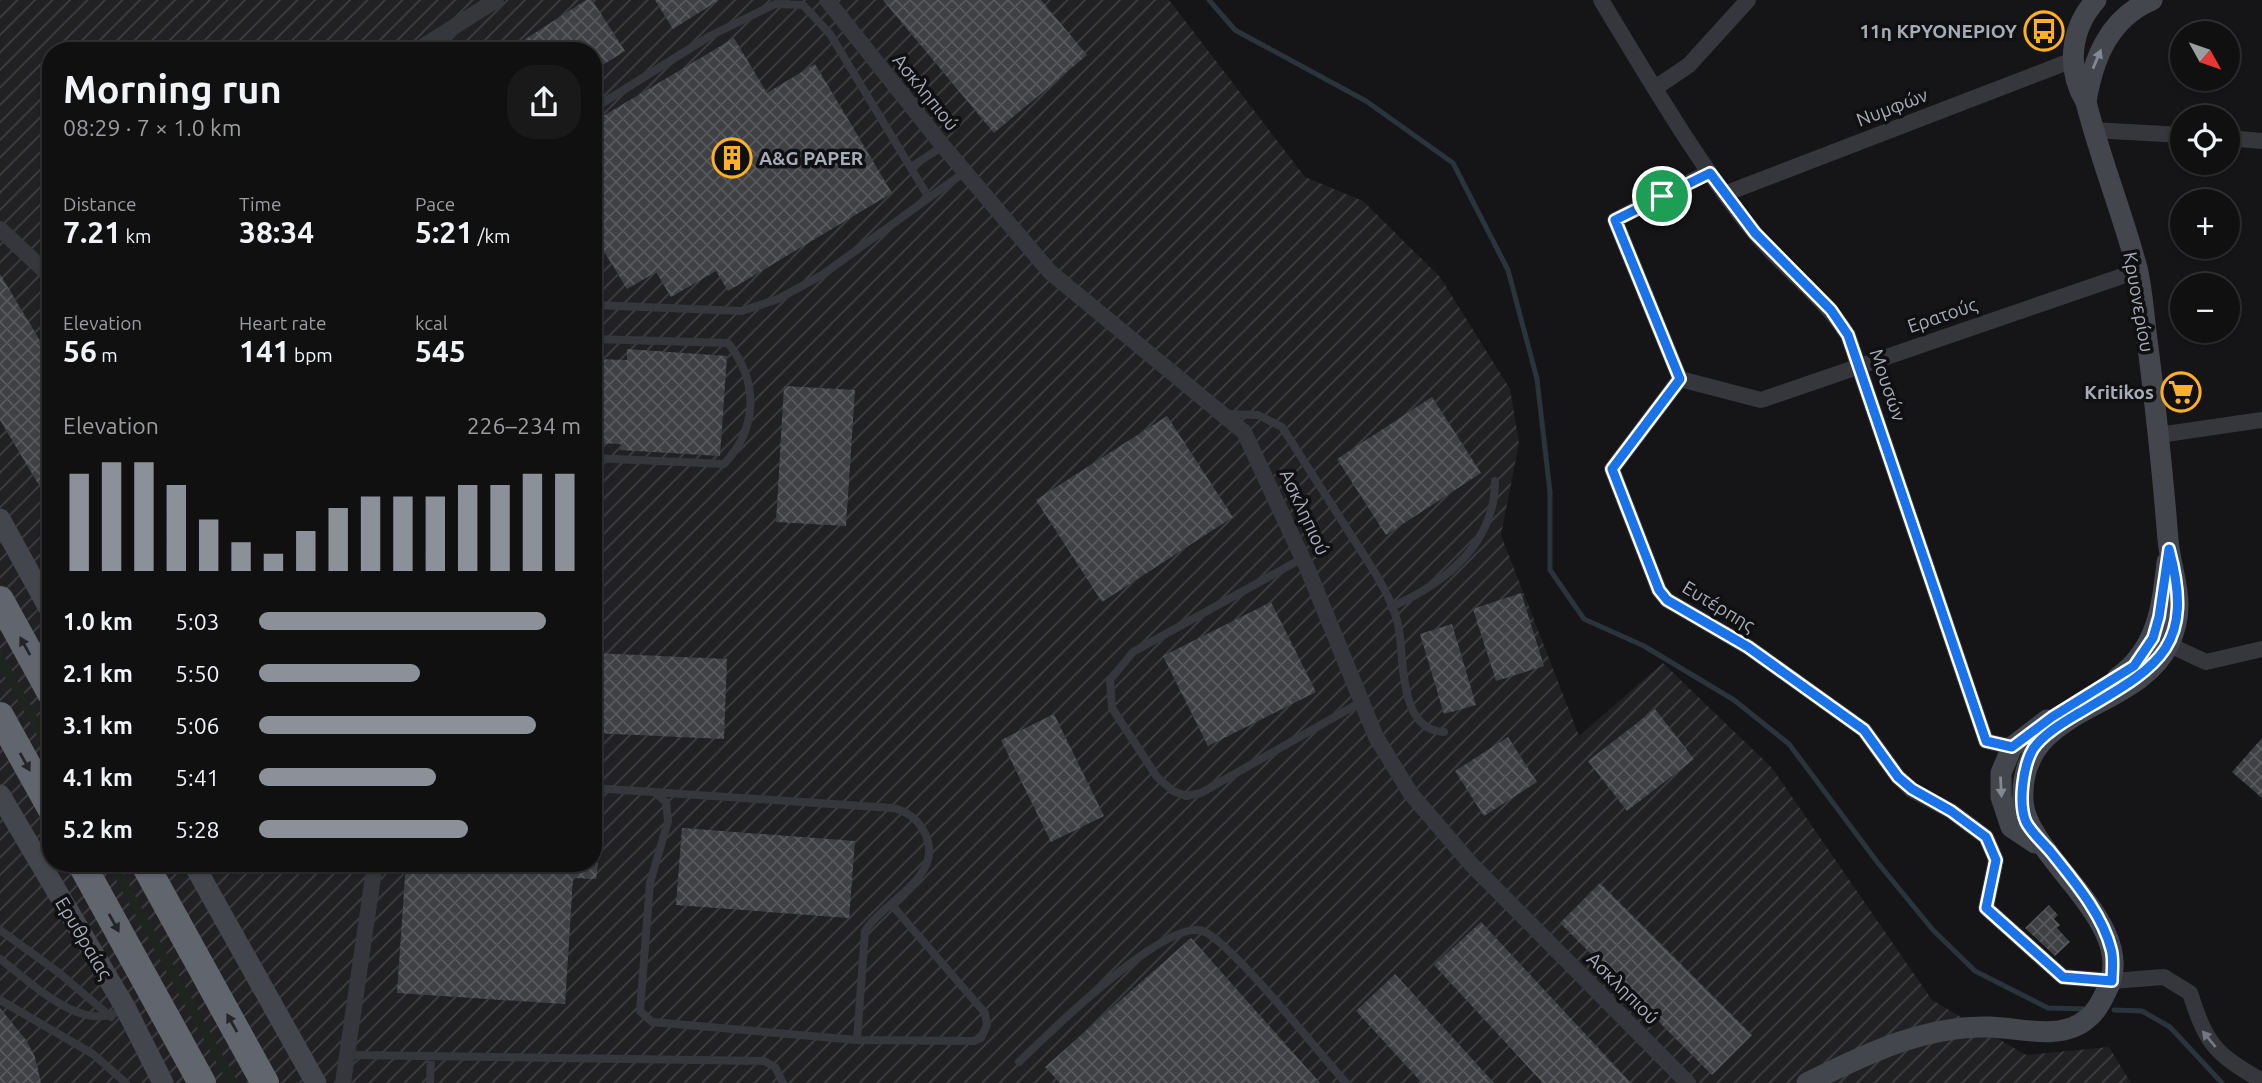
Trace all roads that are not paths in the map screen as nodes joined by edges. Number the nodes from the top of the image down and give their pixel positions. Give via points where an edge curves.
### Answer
1 (496, 0) edge
2 (827, 0) edge
3 (1601, 0) edge
4 (1748, 0) edge
5 (2096, 0) edge
6 (2104, 0) edge
7 (2152, 0) edge
8 (2120, 20) junction
9 (430, 42) edge
10 (2073, 60) junction
11 (1655, 88) junction
12 (2086, 102) junction
13 (602, 103) edge
14 (2093, 130) junction
15 (2170, 134) edge
16 (2240, 139) edge
17 (2262, 141) edge
18 (943, 146) junction
19 (911, 167) junction
20 (966, 172) junction
21 (1710, 173) junction
22 (1727, 193) junction
23 (929, 198) junction
24 (0, 229) edge
25 (42, 268) edge
26 (2137, 271) junction
27 (602, 305) edge
28 (602, 340) edge
29 (1860, 365) junction
30 (1680, 379) junction
31 (1223, 415) junction
32 (2262, 420) edge
33 (2159, 435) junction
34 (602, 458) edge
35 (1495, 481) dead end
36 (0, 519) edge
37 (1303, 558) junction
38 (42, 596) edge
39 (0, 600) edge
40 (1391, 607) junction
41 (2161, 641) junction
42 (2262, 649) edge
43 (42, 677) edge
44 (1362, 702) junction
45 (0, 716) edge
46 (1444, 732) dead end
47 (2012, 747) junction
48 (602, 789) edge
49 (42, 792) edge
50 (654, 792) junction
51 (0, 795) edge
52 (2052, 853) junction
53 (86, 872) edge
54 (149, 872) edge
55 (198, 872) edge
56 (374, 872) edge
57 (891, 904) junction
58 (0, 930) edge
59 (0, 959) edge
60 (2112, 981) junction
61 (0, 1000) edge
62 (118, 1012) junction
63 (857, 1040) junction
64 (349, 1055) junction
65 (430, 1056) junction
66 (1019, 1062) dead end
67 (2262, 1081) edge
68 (127, 1083) edge
69 (163, 1083) edge
70 (202, 1083) edge
71 (265, 1083) edge
72 (316, 1083) edge
73 (343, 1083) edge
74 (430, 1083) edge
75 (783, 1083) edge
76 (1346, 1083) edge
77 (1688, 1083) edge
78 (1807, 1083) edge

1 - 9 street
2 - 18 street, Ασκληπιού
3 - 11 street, Μουσών
4 - 11 street via 1689,65
5 - 10 main road, Κρυονερίου via 2075,36
6 - 8 main road
7 - 8 main road, Κρυονερίου
12 -> 8 main road, Κρυονερίου via 2096,59
10 - 12 main road, Κρυονερίου via 2076,86
10 - 22 street, Νυμφών
11 - 21 street, Μουσών
12 - 14 main road, Κρυονερίου
13 - 19 lane via 710,36 775,4 803,5 830,34
14 - 15 street
14 - 26 main road, Κρυονερίου
16 - 17 street
18 - 19 lane
18 - 20 street, Ασκληπιού
19 - 23 lane
20 - 23 lane
20 - 31 street, Ασκληπιού via 1050,272
21 - 22 street, Μουσών
21 - 30 street via 1615,220
22 - 29 street, Μουσών via 1755,233 1831,310
23 - 27 lane via 822,275 742,312
24 - 25 street
26 - 29 street, Ερατούς
26 - 33 main road, Κρυονερίου
28 - 34 lane via 728,343 748,377 751,403 747,430 724,464
29 - 30 street, Ερατούς via 1761,400
29 - 47 street, Μουσών via 1986,741
30 - 60 street, Ευτέρπης via 1612,469 1659,590 1667,600 1740,642 1864,730 1898,777 1986,837 1996,860 1986,908 2038,958 2063,977
31 - 37 street, Ασκληπιού via 1244,432
31 - 40 lane via 1258,415 1282,427 1368,562
32 - 33 street
33 - 41 main road, Κρυονερίου via 2169,549 2179,585 2178,617
35 - 40 lane via 1495,505 1484,534 1441,578 1417,596
36 - 38 main road
37 - 44 street, Ασκληπιού
37 - 44 lane via 1133,652 1110,680 1112,708 1157,777 1186,796 1201,793
43 -> 39 highway
40 - 46 lane via 1398,624 1410,706 1426,726
41 - 42 street via 2206,662
41 - 47 main road, Κρυονερίου via 2134,666
41 - 52 main road, Κρυονερίου via 2151,669 2060,725 2034,749 2025,774 2026,821
44 - 77 street, Ασκληπιού via 1376,737 1420,804 1471,864
45 -> 49 highway
47 -> 52 main road, Κρυονερίου via 2001,773 2001,797 2011,827
48 - 50 lane
50 - 57 lane via 898,808 916,820 929,840 929,852 920,876
50 - 63 lane via 666,802 668,821 650,883 643,1016 660,1026
51 - 62 main road, Ερυθραίας
52 - 60 main road, Κρυονερίου via 2096,914 2111,950
53 -> 70 highway
71 -> 54 highway
55 - 72 main road
56 - 64 street
57 - 63 lane via 865,930
57 - 63 lane via 985,1013 985,1032 974,1041
58 - 62 lane
59 - 62 lane via 66,1007 90,1016
67 -> 60 street via 2229,1062 2203,1034 2190,993 2164,977
60 - 78 main road via 2086,1021 2057,1032 1986,1027 1919,1036 1872,1051
61 - 68 lane via 93,1054
62 - 69 main road, Ερυθραίας
64 - 65 lane
64 - 73 street
65 - 74 lane
65 - 75 lane via 764,1061 775,1066
66 - 76 lane via 1071,1012 1140,957 1170,935 1188,930 1203,931 1237,960

